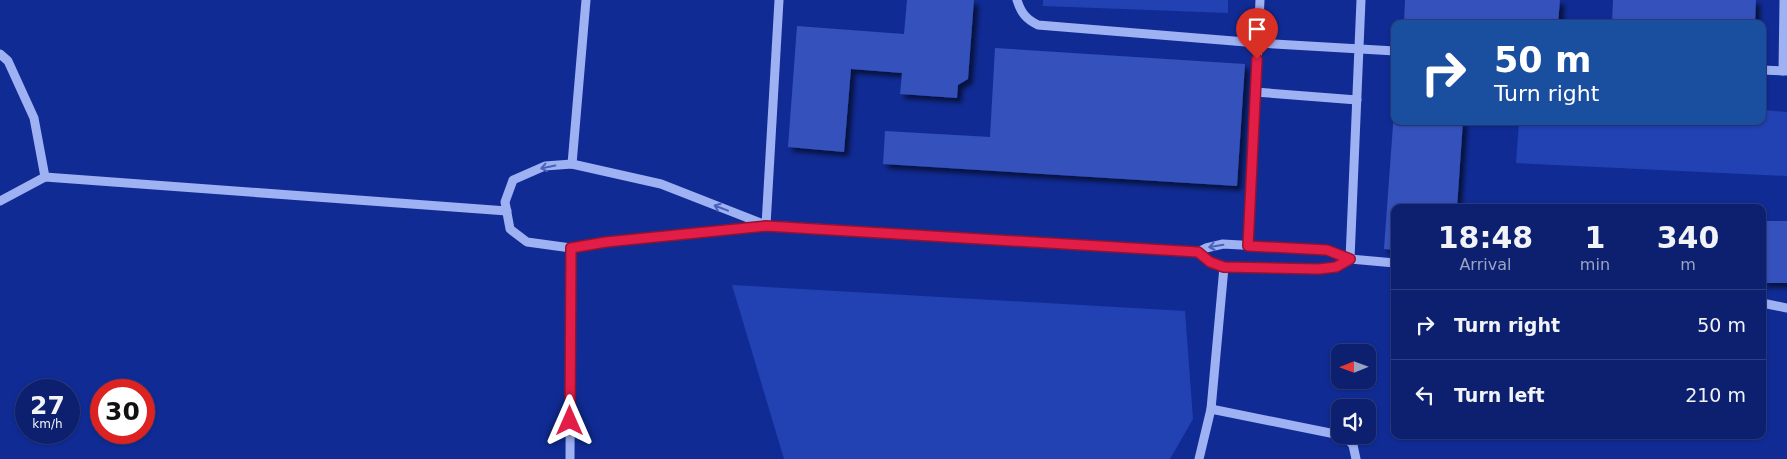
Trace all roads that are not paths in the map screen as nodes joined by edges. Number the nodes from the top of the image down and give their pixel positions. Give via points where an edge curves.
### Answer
1 (586, 0) edge
2 (779, 0) edge
3 (1017, 0) edge
4 (1260, 0) edge
5 (1361, 0) edge
6 (1784, 0) edge
7 (1258, 43) junction
8 (1359, 50) junction
9 (1391, 51) edge
10 (0, 54) edge
11 (1766, 70) edge
12 (1785, 71) edge
13 (1255, 92) junction
14 (1356, 100) junction
15 (572, 164) junction
16 (45, 177) junction
17 (0, 201) edge
18 (507, 211) junction
19 (766, 226) junction
20 (1248, 246) junction
21 (571, 248) junction
22 (1198, 252) junction
23 (1350, 259) junction
24 (1391, 263) edge
25 (1224, 267) junction
26 (1766, 304) edge
27 (1787, 308) edge
28 (1211, 409) junction
29 (570, 459) edge
30 (1199, 459) edge
31 (1356, 459) edge

1 - 15 street
2 - 19 street
3 - 7 street via 1028,21 1038,25
4 - 7 street
5 - 8 street
6 - 12 street
7 - 8 street
7 - 13 street
8 - 9 street
8 - 14 street
10 - 16 street via 8,61 34,118
11 - 12 street
13 - 14 street
13 - 20 street
14 - 23 street
15 -> 18 street via 545,166 513,180 505,202
19 -> 15 street via 661,184
16 - 17 street
16 - 18 street
18 - 21 street via 510,229 527,242
19 - 21 street
19 - 22 street
20 -> 22 street via 1214,245
20 - 23 street via 1327,250
21 - 29 street
22 - 25 street via 1210,262
23 - 24 street
23 - 25 street via 1336,267 1319,269
25 - 28 street
26 - 27 street
28 - 30 street
28 - 31 street via 1345,436 1353,445

